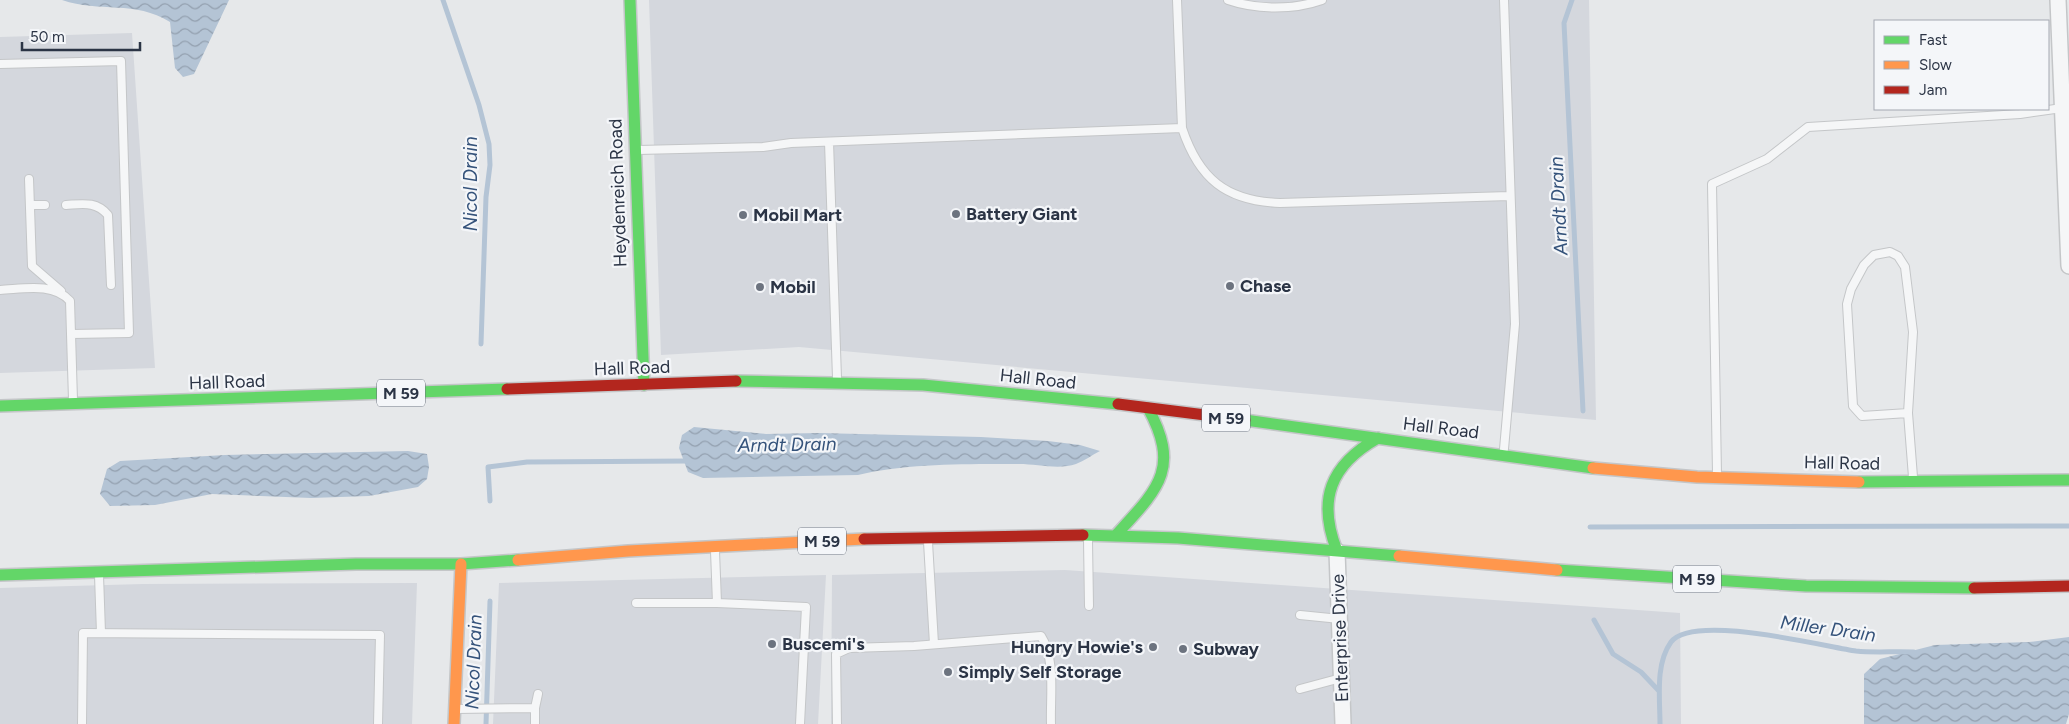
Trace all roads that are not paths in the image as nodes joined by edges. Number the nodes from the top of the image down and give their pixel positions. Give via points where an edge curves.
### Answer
1 (630, 0) edge
2 (1177, 0) edge
3 (1228, 0) edge
4 (1322, 0) edge
5 (1504, 0) edge
6 (2058, 0) edge
7 (0, 64) edge
8 (2062, 108) junction
9 (2048, 110) edge
10 (2049, 110) edge
11 (1182, 128) junction
12 (829, 142) junction
13 (634, 150) junction
14 (28, 179) dead end
15 (1509, 196) junction
16 (45, 205) dead end
17 (66, 205) dead end
18 (30, 206) junction
19 (2069, 266) edge
20 (111, 285) dead end
21 (0, 290) edge
22 (62, 292) junction
23 (72, 334) junction
24 (837, 382) junction
25 (644, 385) junction
26 (0, 406) edge
27 (73, 406) junction
28 (1148, 408) junction
29 (1908, 413) junction
30 (1378, 438) junction
31 (1504, 454) junction
32 (1717, 479) junction
33 (2069, 480) edge
34 (1914, 482) junction
35 (1087, 535) junction
36 (1116, 535) junction
37 (928, 538) junction
38 (715, 547) junction
39 (1337, 551) junction
40 (461, 564) junction
41 (99, 572) junction
42 (0, 575) edge
43 (2069, 586) edge
44 (636, 603) dead end
45 (717, 603) junction
46 (1089, 606) dead end
47 (1300, 615) dead end
48 (1340, 618) junction
49 (101, 633) junction
50 (934, 644) junction
51 (1342, 678) junction
52 (1300, 689) dead end
53 (538, 694) dead end
54 (535, 708) junction
55 (454, 709) junction
56 (82, 724) edge
57 (378, 724) edge
58 (454, 724) edge
59 (534, 724) edge
60 (800, 724) edge
61 (836, 724) edge
62 (1051, 724) edge
63 (1343, 724) edge

1 - 13 main road, Heydenreich Road
2 - 11 lane
3 - 4 lane via 1274,7
5 - 15 lane
6 - 8 street
7 - 23 lane via 121,62 128,332
8 - 10 lane
8 - 19 street
9 - 32 lane via 1808,127 1767,159 1712,184
11 - 12 lane
11 - 15 lane via 1197,163 1208,177 1228,192 1254,200 1280,203
12 - 13 lane
12 - 24 lane
13 - 25 main road, Heydenreich Road
14 - 18 lane
15 - 31 lane via 1515,324
16 - 18 lane
17 - 20 lane via 92,204 108,215
18 - 22 lane via 32,266
21 - 22 lane via 48,289
22 - 23 lane via 70,301
23 - 27 lane
24 - 25 main road, Hall Road / M 59
24 - 28 main road, Hall Road / M 59 via 947,387
25 - 27 main road, Hall Road / M 59
26 - 27 main road, Hall Road / M 59
28 - 30 main road, Hall Road / M 59
28 - 36 main road via 1160,426 1165,443 1164,468 1150,497
29 - 29 lane via 1913,332 1905,268 1898,256 1890,252 1874,255 1850,289 1847,304 1853,406 1862,416
29 - 34 lane
30 - 31 main road, Hall Road / M 59
30 - 39 main road via 1353,453 1342,465 1329,491 1328,532
31 - 32 main road, Hall Road / M 59 via 1572,466
32 - 34 main road, Hall Road / M 59
33 - 34 main road, Hall Road / M 59
35 - 36 main road, M 59
35 - 37 main road, M 59
35 - 46 lane
36 - 39 main road, M 59
37 - 38 main road, M 59
37 - 50 lane
38 - 40 main road, M 59 via 628,550
38 - 45 lane
39 - 43 main road, M 59 via 1806,586 1918,589
39 - 48 street, Enterprise Drive
40 - 41 main road, M 59
40 - 55 main road
41 - 42 main road, M 59
41 - 49 lane
44 - 45 lane
45 - 60 lane via 806,607
47 - 48 lane
48 - 51 street, Enterprise Drive
49 - 56 lane via 83,633
49 - 57 lane via 380,635
50 - 61 lane via 849,648 836,654
50 - 62 lane via 1041,636 1050,657
51 - 52 lane
51 - 63 street, Enterprise Drive
53 - 54 lane
54 - 55 lane
54 - 59 lane
55 - 58 main road

